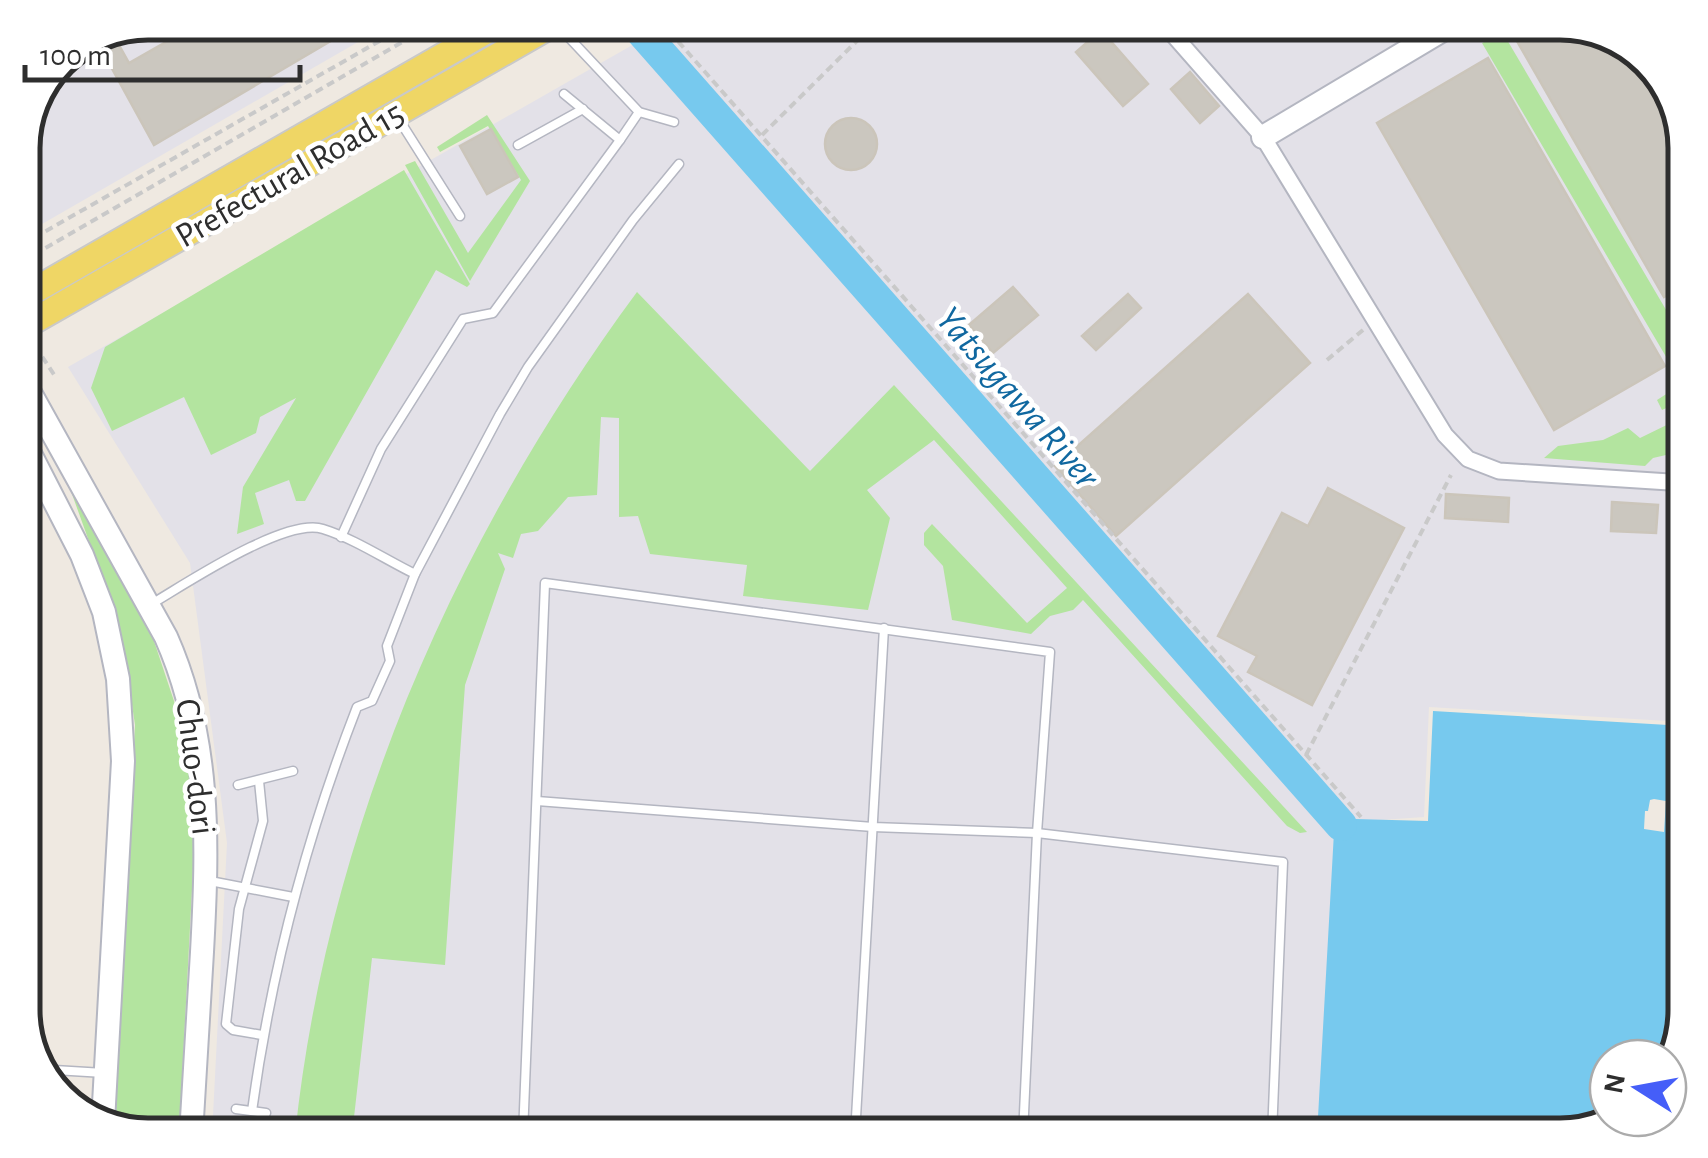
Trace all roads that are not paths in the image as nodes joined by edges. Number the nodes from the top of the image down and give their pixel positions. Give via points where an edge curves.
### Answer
1 (471, 40) edge
2 (527, 40) edge
3 (573, 40) edge
4 (1178, 40) edge
5 (1426, 40) edge
6 (564, 94) dead end
7 (583, 110) junction
8 (639, 112) junction
9 (396, 114) junction
10 (674, 122) dead end
11 (1263, 137) junction
12 (620, 140) junction
13 (518, 146) dead end
14 (679, 164) dead end
15 (460, 216) dead end
16 (40, 286) edge
17 (40, 317) edge
18 (40, 410) edge
19 (40, 473) edge
20 (1668, 482) edge
21 (340, 538) junction
22 (415, 574) junction
23 (149, 605) junction
24 (884, 628) junction
25 (293, 771) dead end
26 (258, 781) junction
27 (238, 785) dead end
28 (537, 802) junction
29 (874, 827) junction
30 (1037, 833) junction
31 (206, 880) junction
32 (246, 886) junction
33 (293, 897) junction
34 (262, 1035) junction
35 (59, 1071) edge
36 (105, 1073) junction
37 (103, 1108) edge
38 (236, 1109) dead end
39 (252, 1111) junction
40 (266, 1113) dead end
41 (192, 1118) edge
42 (524, 1118) edge
43 (855, 1118) edge
44 (1024, 1118) edge
45 (1273, 1118) edge

1 - 16 main road, Prefectural Road 15
2 - 9 main road, Prefectural Road 15
3 - 8 lane
4 - 11 street
5 - 11 street
6 - 7 lane
7 - 12 lane
7 - 13 lane
8 - 10 lane
8 - 12 lane
9 - 15 lane
9 - 17 main road, Prefectural Road 15
11 - 20 street via 1446,435 1468,459 1499,471
12 - 21 lane via 493,313 463,319 381,449
14 - 22 lane via 528,367
18 - 23 street, Chuo-dori
19 - 36 street, Chuo-dori via 104,612 118,679 123,761
21 - 22 lane
21 - 23 lane via 302,526 240,552
22 - 33 lane via 387,646 390,661 372,701 358,707
23 - 31 street, Chuo-dori via 179,666 197,727
24 - 28 lane via 546,583
24 - 29 lane
24 - 30 lane via 1050,652
25 - 26 lane
26 - 27 lane
26 - 32 lane via 263,822
28 - 29 lane
28 - 42 lane
29 - 30 lane
29 - 43 lane
30 - 44 lane
30 - 45 lane via 1283,862
31 - 32 lane
31 - 41 street, Chuo-dori
32 - 33 lane
32 - 34 lane via 226,1024
33 - 34 lane
34 - 39 lane
35 - 36 lane
36 - 37 street, Chuo-dori
38 - 39 lane
39 - 40 lane

